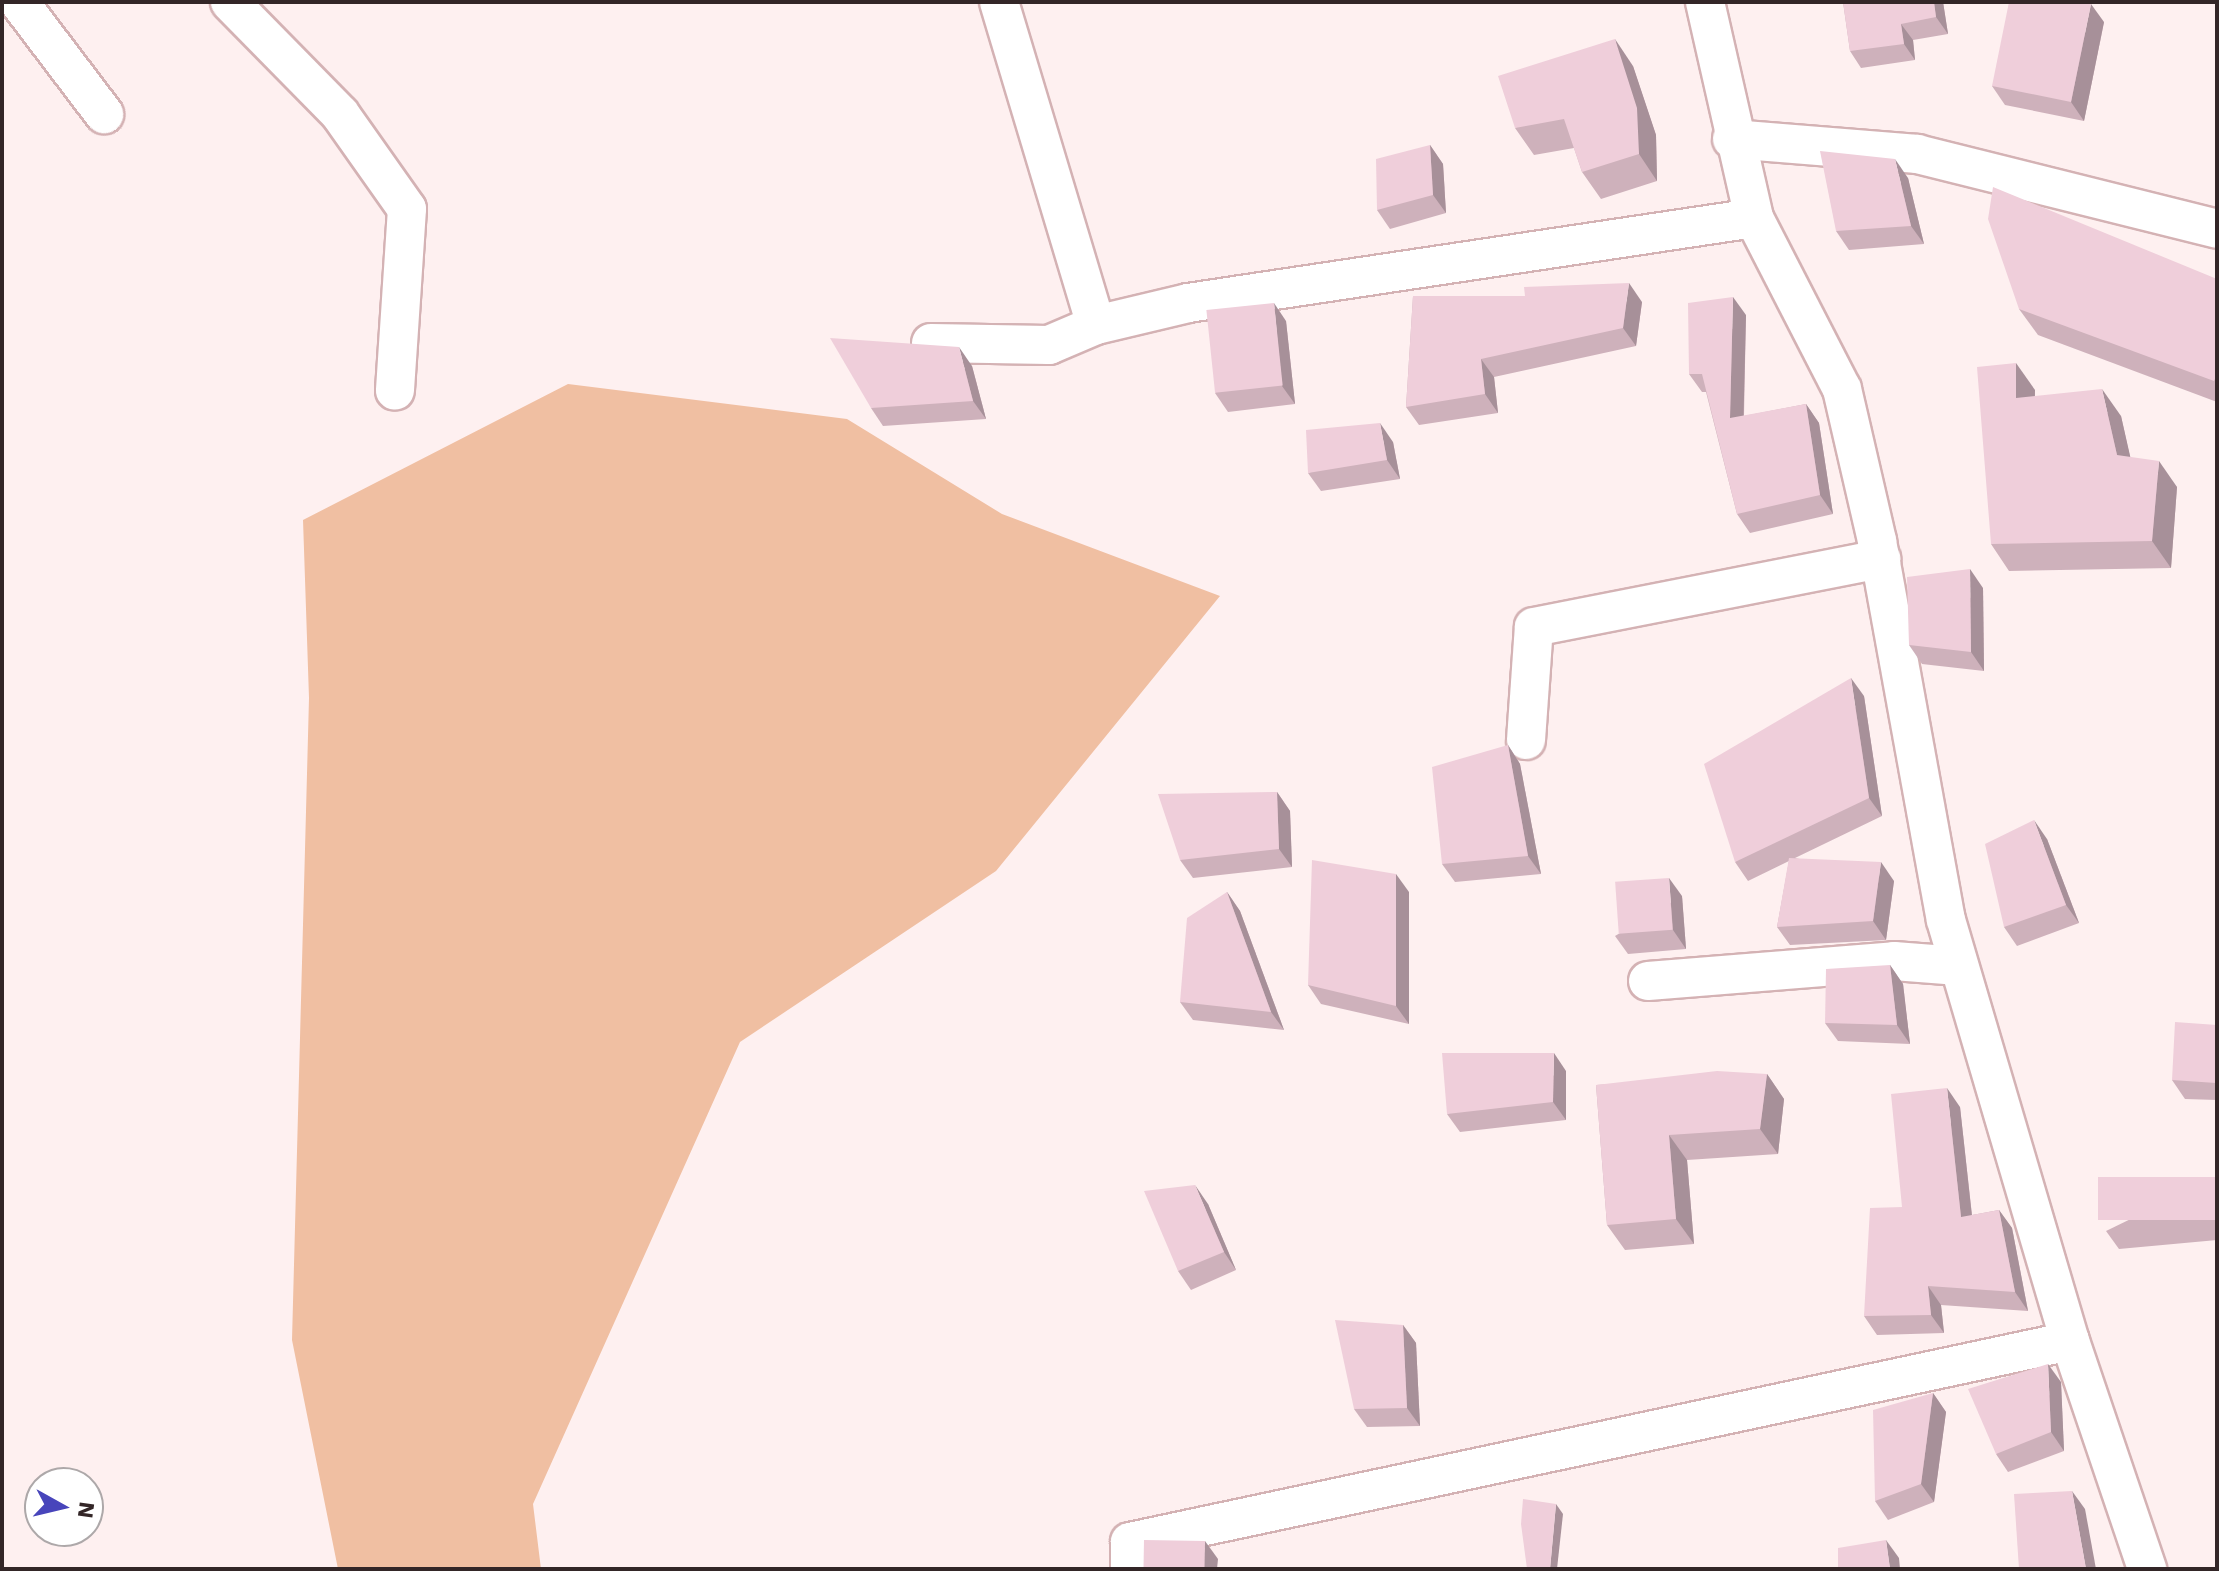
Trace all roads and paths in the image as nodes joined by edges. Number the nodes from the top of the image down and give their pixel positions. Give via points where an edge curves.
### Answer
1 (19, 2) edge
2 (230, 2) edge
3 (999, 2) edge
4 (1705, 2) edge
5 (104, 114) dead end
6 (1732, 139) junction
7 (1754, 218) junction
8 (2217, 229) edge
9 (1096, 325) junction
10 (931, 343) edge
11 (395, 391) dead end
12 (1881, 559) junction
13 (1526, 740) dead end
14 (1959, 966) junction
15 (1648, 981) dead end
16 (2070, 1341) junction
17 (1130, 1569) edge
18 (2147, 1569) edge

1 - 5 street
2 - 11 street via 340,114 407,209
3 - 9 street
4 - 6 street
6 - 7 street
6 - 8 street via 1917,154
7 - 9 street via 1188,303
7 - 12 street via 1842,389
9 - 10 street via 1049,345
12 - 13 street via 1534,627
12 - 14 street via 1946,920
14 - 15 street via 1894,961
14 - 16 street
16 - 17 street via 1130,1542
16 - 18 street

